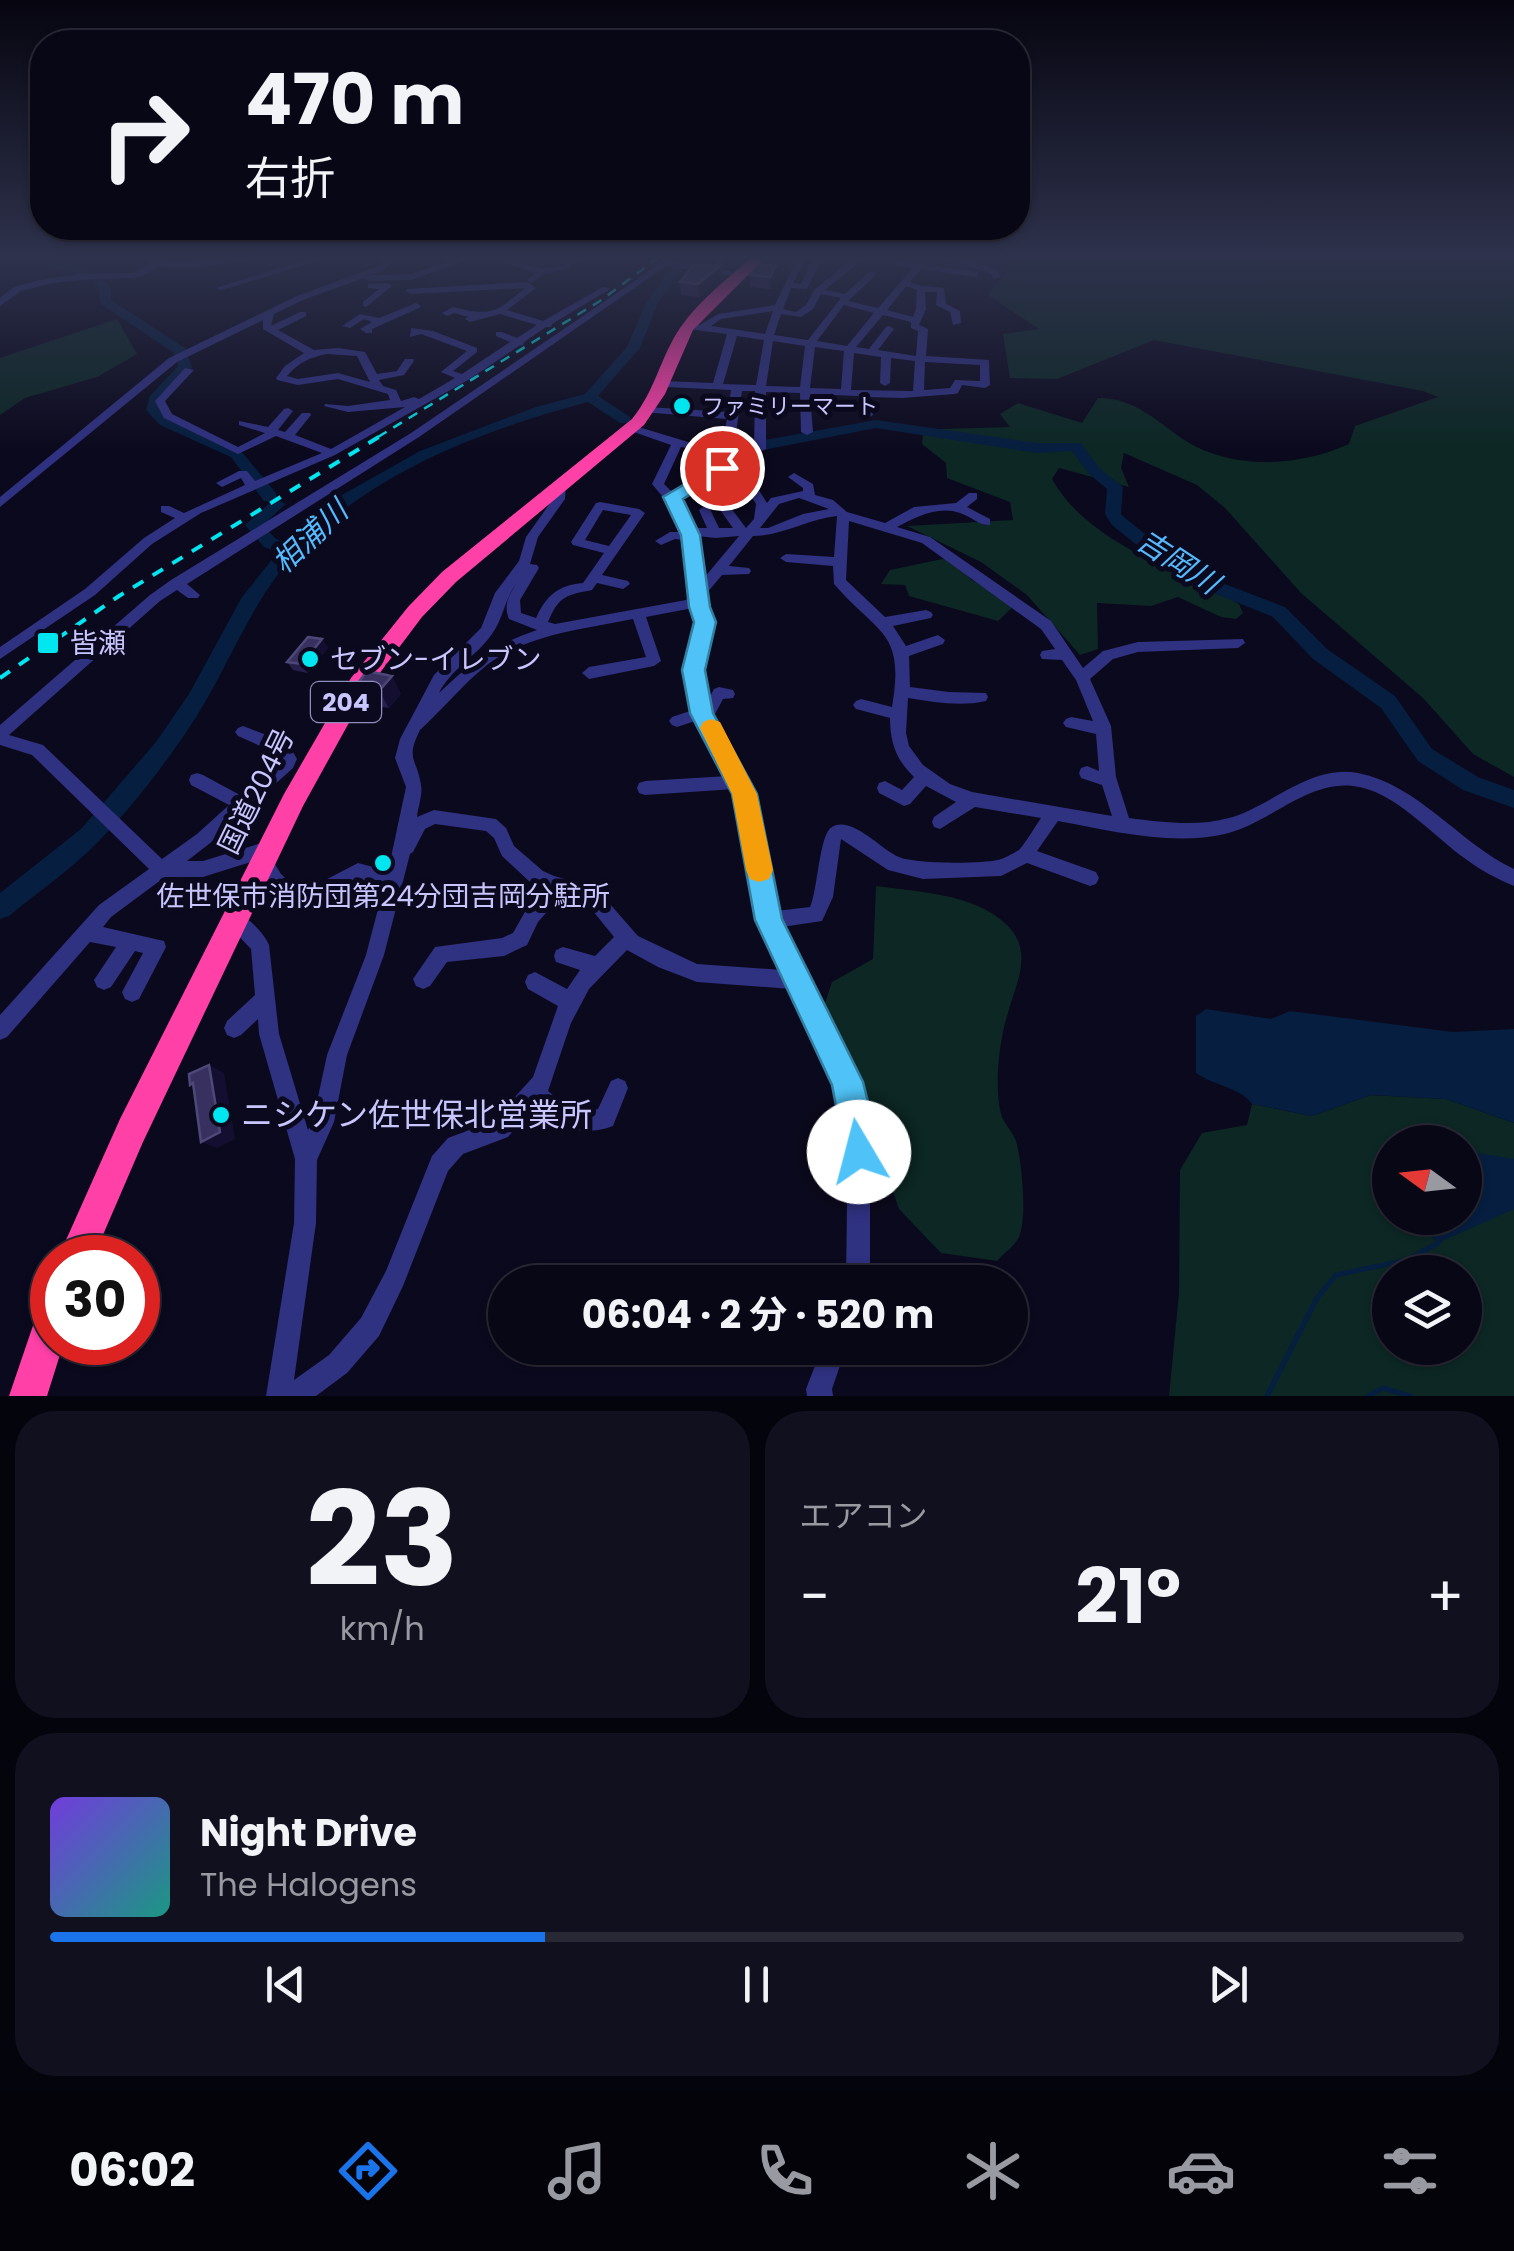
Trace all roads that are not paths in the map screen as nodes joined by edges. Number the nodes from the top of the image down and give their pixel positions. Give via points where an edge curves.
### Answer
1 (253, 320) edge
2 (268, 320) edge
3 (287, 320) edge
4 (355, 320) edge
5 (377, 320) edge
6 (532, 320) edge
7 (555, 320) edge
8 (578, 320) edge
9 (701, 320) edge
10 (710, 320) edge
11 (774, 320) edge
12 (798, 320) edge
13 (833, 320) edge
14 (874, 320) edge
15 (918, 320) edge
16 (380, 321) joint
17 (346, 326) dead end
18 (548, 326) junction
19 (696, 326) junction
20 (890, 329) dead end
21 (271, 330) junction
22 (369, 331) dead end
23 (477, 332) dead end
24 (733, 332) junction
25 (499, 334) dead end
26 (413, 335) dead end
27 (767, 338) junction
28 (922, 339) junction
29 (787, 340) junction
30 (937, 340) dead end
31 (520, 343) junction
32 (810, 344) junction
33 (465, 347) junction
34 (849, 349) junction
35 (310, 352) junction
36 (872, 352) junction
37 (886, 354) junction
38 (920, 359) junction
39 (411, 366) dead end
40 (464, 378) junction
41 (186, 379) dead end
42 (375, 383) junction
43 (884, 383) dead end
44 (665, 384) junction
45 (452, 386) junction
46 (717, 386) junction
47 (737, 388) junction
48 (758, 388) junction
49 (805, 390) junction
50 (844, 393) junction
51 (863, 394) junction
52 (918, 394) junction
53 (474, 395) junction
54 (395, 403) junction
55 (329, 406) dead end
56 (842, 407) dead end
57 (283, 413) dead end
58 (352, 413) dead end
59 (868, 414) dead end
60 (306, 415) dead end
61 (732, 416) junction
62 (640, 419) junction
63 (243, 423) dead end
64 (382, 424) junction
65 (273, 432) junction
66 (807, 432) dead end
67 (288, 436) junction
68 (730, 440) dead end
69 (677, 443) junction
70 (702, 448) dead end
71 (760, 448) dead end
72 (329, 452) junction
73 (755, 462) dead end
74 (281, 467) dead end
75 (794, 477) dead end
76 (222, 482) dead end
77 (252, 486) junction
78 (560, 486) junction
79 (752, 490) dead end
80 (809, 496) junction
81 (973, 496) dead end
82 (672, 497) junction
83 (0, 503) edge
84 (721, 503) dead end
85 (960, 507) junction
86 (165, 509) dead end
87 (841, 513) junction
88 (704, 514) dead end
89 (184, 518) junction
90 (759, 520) junction
91 (986, 522) dead end
92 (542, 526) junction
93 (888, 527) junction
94 (746, 532) junction
95 (716, 534) junction
96 (690, 535) junction
97 (662, 541) dead end
98 (610, 550) junction
99 (786, 558) dead end
100 (840, 562) junction
101 (719, 570) junction
102 (744, 570) dead end
103 (594, 578) junction
104 (176, 584) junction
105 (623, 584) dead end
106 (698, 595) junction
107 (193, 596) dead end
108 (639, 616) junction
109 (926, 616) dead end
110 (880, 623) junction
111 (548, 628) junction
112 (938, 640) dead end
113 (1238, 644) dead end
114 (0, 654) edge
115 (902, 654) junction
116 (1067, 654) junction
117 (1047, 655) dead end
118 (589, 673) dead end
119 (1082, 678) junction
120 (900, 690) junction
121 (728, 694) dead end
122 (980, 697) dead end
123 (862, 705) dead end
124 (896, 714) junction
125 (703, 716) junction
126 (677, 720) dead end
127 (1072, 723) dead end
128 (416, 726) junction
129 (1103, 729) junction
130 (243, 732) dead end
131 (0, 736) edge
132 (1087, 773) dead end
133 (925, 775) junction
134 (198, 780) dead end
135 (1110, 781) junction
136 (739, 782) junction
137 (646, 788) dead end
138 (885, 788) dead end
139 (975, 798) junction
140 (241, 804) junction
141 (1054, 813) junction
142 (940, 822) dead end
143 (1122, 822) junction
144 (265, 855) junction
145 (1024, 855) junction
146 (160, 869) junction
147 (397, 873) junction
148 (1090, 878) dead end
149 (1514, 878) edge
150 (558, 886) junction
151 (769, 920) junction
152 (236, 921) junction
153 (86, 932) junction
154 (627, 937) junction
155 (131, 942) junction
156 (563, 956) dead end
157 (598, 966) junction
158 (423, 979) dead end
159 (104, 980) dead end
160 (794, 980) junction
161 (535, 982) dead end
162 (132, 992) dead end
163 (263, 1001) junction
164 (571, 1002) junction
165 (234, 1028) dead end
166 (0, 1030) edge
167 (618, 1088) dead end
168 (534, 1091) junction
169 (306, 1159) junction
170 (84, 1235) edge
171 (858, 1265) edge
172 (38, 1365) edge
173 (829, 1365) edge
174 (28, 1396) edge
175 (282, 1396) edge
176 (820, 1396) edge

1 - 83 street via 173,360
2 - 21 street
3 - 21 street
4 - 17 street
5 - 16 street
6 - 18 street
7 - 18 street
8 - 53 street
9 - 19 highway, 国道204号 / 204
10 - 19 street
11 - 27 street
12 - 29 street
13 - 32 street
14 - 34 street
15 - 28 street via 914,326 923,329
16 - 22 street
18 - 31 street
19 - 24 street
19 - 44 highway, 国道204号 / 204 via 678,343
20 - 36 street
21 - 35 street
23 - 33 street
24 - 27 street
24 - 46 street
25 - 31 street
26 - 33 street via 440,334
27 - 29 street
27 - 48 street
28 - 30 street
28 - 38 street
29 - 32 street
31 - 40 street
32 - 34 street
32 - 49 street
33 - 40 street via 474,350 446,372
34 - 36 street
34 - 50 street
35 - 42 street via 361,354
35 - 42 street via 279,370 281,378 338,376
36 - 37 street
37 - 38 street
37 - 43 street
38 - 52 street
38 - 52 street via 985,362 986,385 959,382 954,390
39 - 42 street
40 - 45 street
41 - 65 street via 160,402 168,416 238,451
42 - 54 street via 395,394
44 - 46 street
44 - 62 highway, 国道204号 / 204
45 - 53 street
45 - 54 street
45 - 64 street
46 - 47 street
47 - 48 street
47 - 61 street
48 - 49 street
48 - 71 street
49 - 50 street
49 - 66 street
50 - 51 street
50 - 56 street
51 - 52 street
51 - 59 street
53 - 104 street
54 - 55 street
57 - 65 street
58 - 64 street
60 - 67 street
61 - 62 street
61 - 68 street
62 - 69 street
62 - 78 highway, 国道204号 / 204
63 - 65 street
64 - 72 street
65 - 67 street
67 - 72 street
69 - 70 street
69 - 82 street via 658,484
72 - 74 street via 305,454
72 - 77 street
73 - 82 street via 722,468
75 - 80 street
76 - 77 street via 243,473
77 - 89 street
78 - 92 street via 560,500
78 - 144 highway, 国道204号 / 204 via 446,579 379,654 331,723
79 - 90 street via 762,504
80 - 87 street
80 - 90 street via 774,501
81 - 85 street
82 - 96 street
84 - 94 street
85 - 91 street
85 - 93 street via 918,510
86 - 89 street
87 - 93 street
87 - 94 street
87 - 100 street
88 - 95 street
89 - 114 street
90 - 94 street
92 - 111 street via 534,563 512,609 514,616
92 - 128 street via 487,631 439,679
93 - 116 street via 926,540 1024,608
94 - 95 street
94 - 101 street
95 - 96 street
96 - 97 street
96 - 106 street
98 - 98 street via 622,542 639,514 600,506 577,542
98 - 103 street
99 - 100 street
100 - 110 street via 839,582
101 - 102 street
101 - 106 street
103 - 105 street
103 - 111 street via 587,587 566,588 552,598
104 - 107 street
104 - 131 street
106 - 108 street via 690,604
106 - 125 street via 705,622 694,670
108 - 111 street
108 - 118 street via 654,661
109 - 110 street
110 - 115 street
111 - 128 street via 481,662
112 - 115 street
113 - 119 street via 1138,647 1108,655
115 - 120 street
116 - 117 street
116 - 119 street
119 - 129 street
120 - 122 street
120 - 124 street
121 - 125 street via 719,693
123 - 124 street
124 - 133 street via 908,760
125 - 126 street
125 - 136 street
127 - 129 street
128 - 147 street via 403,758 414,787
129 - 135 street
130 - 140 street via 282,748 289,759
131 - 146 street via 37,750
132 - 135 street
133 - 138 street via 904,799
133 - 139 street via 956,795
134 - 140 street
135 - 143 street
136 - 137 street
136 - 151 street
139 - 141 street
139 - 142 street
140 - 146 street
141 - 143 street
141 - 145 street
143 - 149 street via 1176,831 1228,826 1345,778 1384,786 1466,854
144 - 146 street via 203,869
144 - 147 street via 290,899 358,871
144 - 152 highway, 国道204号 / 204
145 - 148 street
145 - 151 street via 1001,868 923,870 894,864 837,832 816,915
146 - 153 street
147 - 150 street via 419,824 434,817 490,824 508,851
147 - 169 street
150 - 154 street via 589,892
150 - 158 street via 530,913 520,940 442,953
151 - 160 street
152 - 163 street via 260,945
152 - 170 highway, 国道204号 / 204 via 113,1163
153 - 155 street
153 - 166 street
154 - 157 street
154 - 160 street via 698,973
155 - 159 street
155 - 162 street via 157,947
156 - 157 street
157 - 164 street
160 - 171 street via 847,1082 859,1130
161 - 164 street
163 - 165 street
163 - 169 street
164 - 168 street
167 - 168 street via 605,1118 589,1123 548,1110
168 - 175 street via 500,1129 456,1146 440,1164 370,1327 310,1386
169 - 175 street
172 - 174 highway
173 - 176 street

